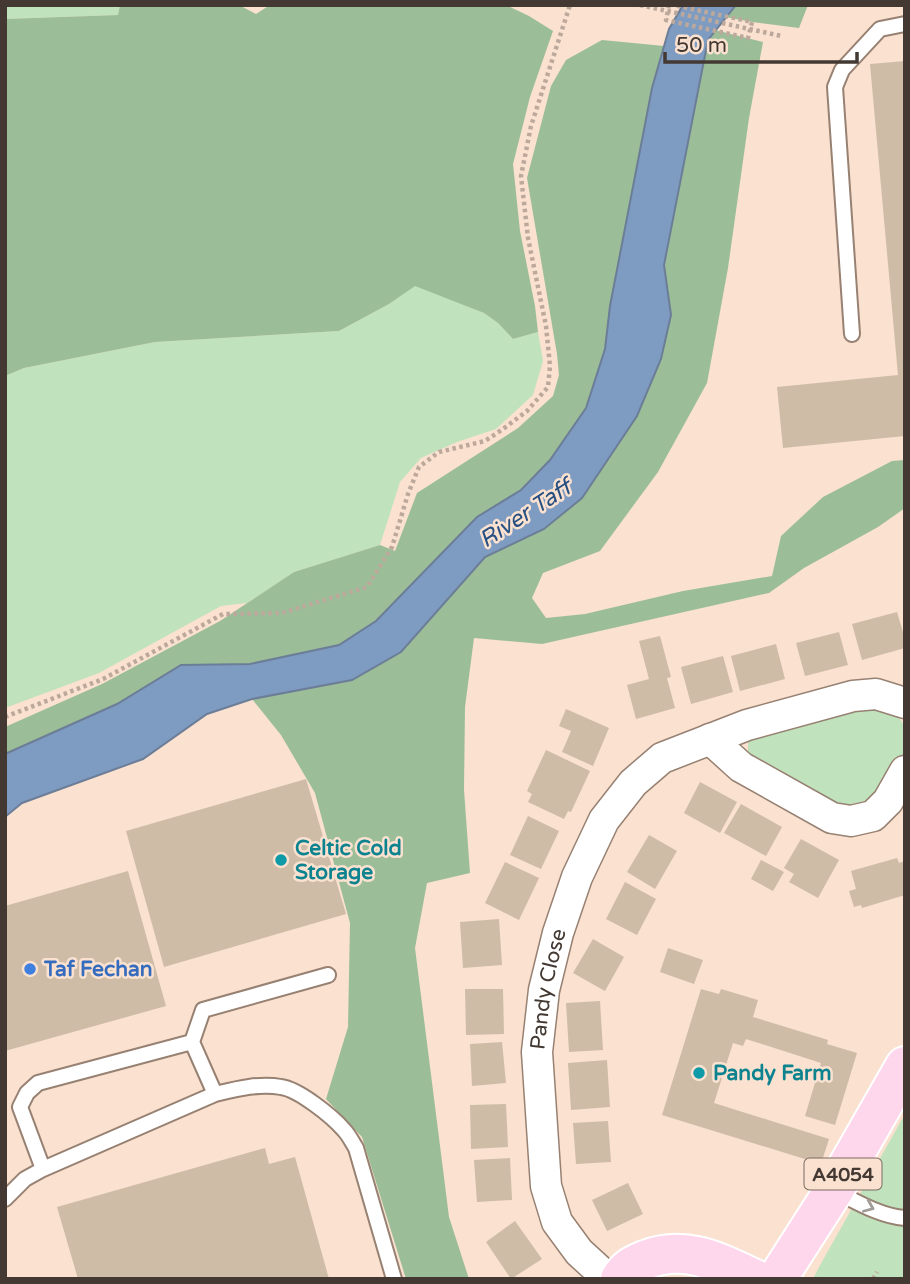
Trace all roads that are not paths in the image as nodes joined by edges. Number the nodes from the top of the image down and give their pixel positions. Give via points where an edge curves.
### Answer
1 (905, 24) edge
2 (852, 334) dead end
3 (905, 704) edge
4 (710, 739) junction
5 (905, 771) edge
6 (328, 975) dead end
7 (192, 1042) junction
8 (905, 1066) edge
9 (215, 1094) junction
10 (43, 1169) junction
11 (834, 1190) junction
12 (5, 1199) edge
13 (905, 1218) edge
14 (394, 1279) edge
15 (611, 1279) edge
16 (620, 1279) edge
17 (755, 1279) edge
18 (777, 1279) edge

1 - 2 lane via 880,29 842,70 835,87
3 - 4 street, Pandy Close via 876,694 853,696
4 - 5 street via 741,767 832,818 852,821 873,816 888,801
4 - 15 street, Pandy Close via 662,758 632,783 604,820 577,877 544,990 537,1052 546,1186 556,1222 579,1252
6 - 7 lane via 203,1010
7 - 9 lane
7 - 10 lane via 38,1083 20,1107
8 - 11 main road, A4054
9 - 10 lane
9 - 14 lane via 238,1088 283,1087 306,1098 345,1130 356,1148
10 - 12 lane via 24,1179
11 -> 13 lane via 892,1217
11 - 18 main road, A4054
16 - 17 main road via 627,1267 658,1255 687,1253

